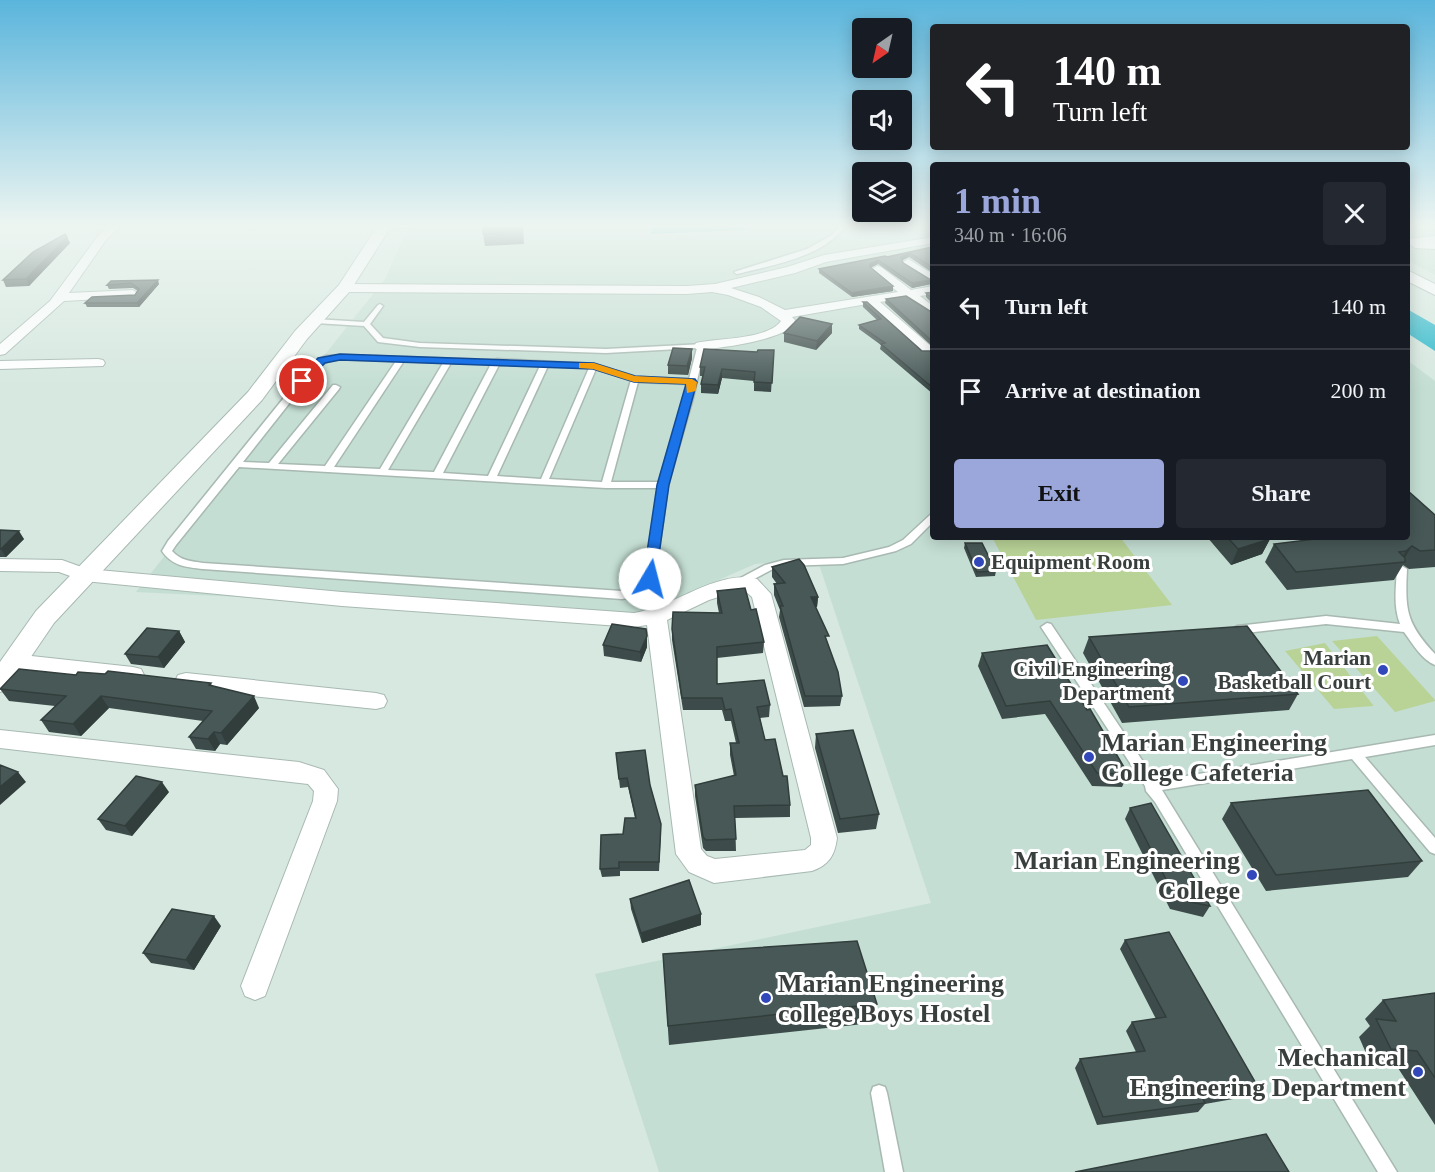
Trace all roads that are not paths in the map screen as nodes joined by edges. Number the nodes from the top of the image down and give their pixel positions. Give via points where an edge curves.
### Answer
1 (72, 280) edge
2 (350, 280) edge
3 (750, 280) edge
4 (891, 280) edge
5 (1416, 280) edge
6 (345, 288) junction
7 (715, 288) junction
8 (1435, 290) edge
9 (930, 291) edge
10 (133, 294) edge
11 (911, 294) junction
12 (60, 297) junction
13 (871, 301) junction
14 (380, 306) dead end
15 (930, 310) edge
16 (784, 314) junction
17 (315, 321) junction
18 (366, 324) junction
19 (701, 346) junction
20 (0, 351) edge
21 (926, 352) edge
22 (402, 358) junction
23 (449, 360) junction
24 (497, 361) junction
25 (98, 363) dead end
26 (545, 364) junction
27 (0, 365) edge
28 (594, 366) junction
29 (634, 379) junction
30 (692, 382) junction
31 (336, 387) dead end
32 (237, 464) junction
33 (272, 465) junction
34 (327, 470) junction
35 (382, 473) junction
36 (438, 475) junction
37 (492, 477) junction
38 (544, 481) junction
39 (606, 485) junction
40 (663, 485) junction
41 (930, 520) edge
42 (0, 565) edge
43 (1402, 569) edge
44 (84, 575) junction
45 (737, 584) junction
46 (656, 617) junction
47 (1047, 627) dead end
48 (1407, 628) junction
49 (1235, 630) edge
50 (1435, 661) edge
51 (13, 662) junction
52 (0, 682) edge
53 (376, 701) dead end
54 (0, 739) edge
55 (1435, 740) edge
56 (1355, 753) junction
57 (1151, 787) junction
58 (1435, 848) edge
59 (255, 986) dead end
60 (879, 1093) dead end
61 (894, 1172) edge
62 (1388, 1172) edge

1 - 12 street
2 - 6 street
3 - 7 street
4 - 11 street
5 - 8 street
6 - 7 street
6 - 17 street
7 - 16 street
9 - 11 street
10 - 12 street
11 - 13 street
11 - 15 street
12 - 20 street
13 - 16 street
13 - 21 street
14 - 18 lane
16 - 19 street via 787,325 774,333
17 - 18 lane
17 - 44 street via 255,396
18 - 19 lane via 381,340 420,345 606,351
19 - 30 lane
22 - 23 lane
22 - 32 lane via 340,357 321,361
22 - 34 lane
23 - 24 lane
23 - 35 lane
24 - 26 lane
24 - 36 lane
25 - 27 street
26 - 28 lane
26 - 37 lane
28 - 29 lane
28 - 38 lane
29 - 30 lane
29 - 39 lane
30 - 40 lane
31 - 33 lane
32 - 33 lane
32 - 40 lane via 172,543 167,551 171,558 203,566 622,595 646,587 650,579
33 - 34 lane
34 - 35 lane
35 - 36 lane
36 - 37 lane
37 - 38 lane
38 - 39 lane
39 - 40 lane
41 - 45 lane via 907,542 892,549 843,561 776,565
42 - 44 street via 62,566
43 - 48 lane via 1400,608
44 - 46 street via 342,599 623,619
44 - 51 street via 45,616
45 - 46 street
45 - 46 street via 756,587 764,605 824,838 823,850 813,860 714,871 688,854
47 - 57 lane
48 - 49 lane via 1326,620
48 - 50 lane
51 - 52 street
51 - 53 street
54 - 59 street via 316,777 326,789 325,801
55 - 56 lane
56 - 57 lane
56 - 58 lane
57 - 62 lane
60 - 61 lane

